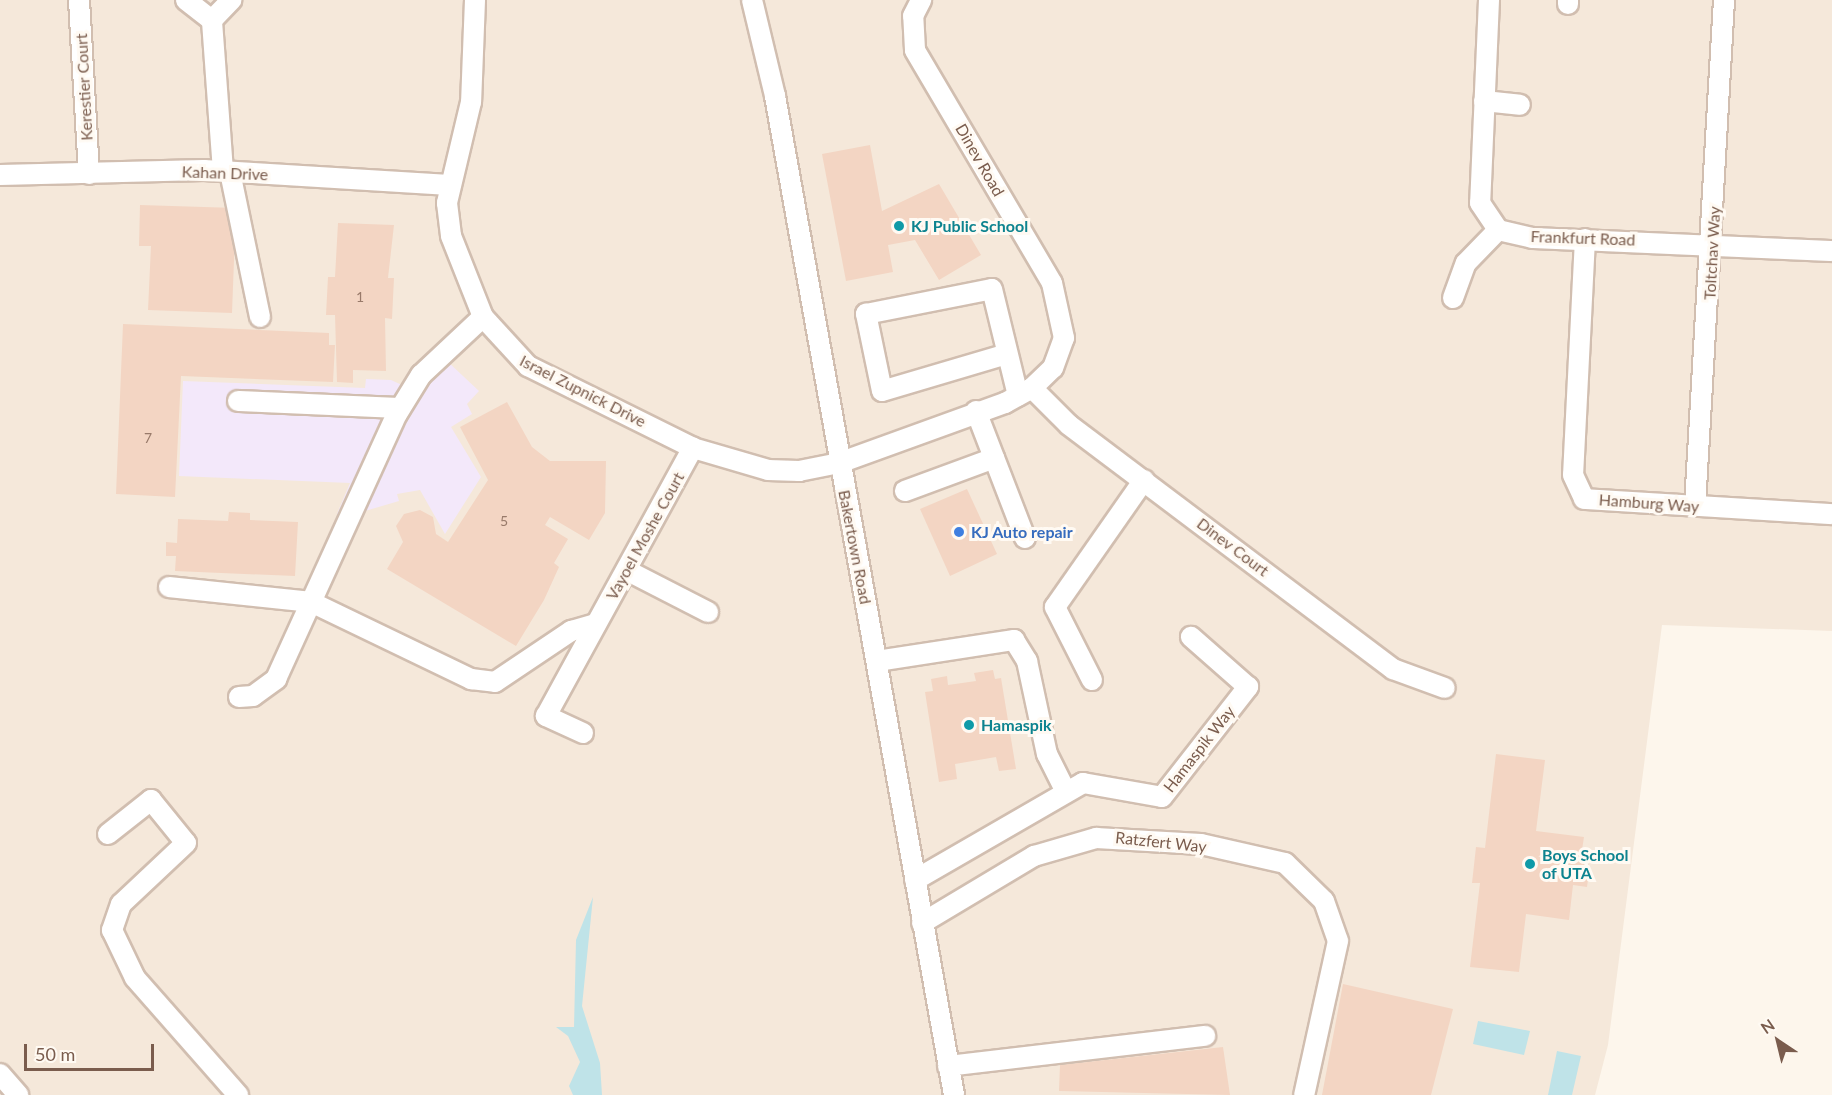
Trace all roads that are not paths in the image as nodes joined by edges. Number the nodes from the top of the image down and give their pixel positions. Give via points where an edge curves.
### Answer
1 (79, 0) edge
2 (186, 0) edge
3 (231, 0) edge
4 (475, 0) edge
5 (752, 0) edge
6 (921, 0) edge
7 (1489, 0) edge
8 (1724, 0) edge
9 (212, 20) junction
10 (1484, 101) junction
11 (1520, 105) dead end
12 (226, 171) junction
13 (89, 174) junction
14 (0, 175) edge
15 (450, 185) junction
16 (1498, 230) junction
17 (1585, 239) junction
18 (1713, 242) junction
19 (1832, 251) edge
20 (1453, 298) dead end
21 (261, 317) dead end
22 (483, 317) junction
23 (1007, 354) junction
24 (1025, 392) junction
25 (238, 401) dead end
26 (400, 408) junction
27 (976, 411) junction
28 (693, 448) junction
29 (994, 458) junction
30 (839, 463) junction
31 (1144, 480) junction
32 (905, 491) dead end
33 (1695, 506) junction
34 (1832, 514) edge
35 (1025, 538) dead end
36 (628, 570) junction
37 (169, 587) dead end
38 (311, 602) junction
39 (708, 612) dead end
40 (596, 624) junction
41 (1191, 637) dead end
42 (876, 661) junction
43 (1092, 680) dead end
44 (1445, 688) dead end
45 (239, 697) dead end
46 (583, 733) dead end
47 (1065, 790) junction
48 (108, 834) dead end
49 (915, 880) junction
50 (922, 922) junction
51 (1205, 1036) dead end
52 (948, 1066) junction
53 (0, 1074) edge
54 (18, 1095) edge
55 (238, 1095) edge
56 (954, 1095) edge
57 (1304, 1095) edge

1 - 13 street, Kerestier Court
2 - 9 street
3 - 9 street
4 - 15 street, Israel Zupnick Drive via 471,102
5 - 30 street, Bakertown Road via 775,96
6 - 24 street, Dinev Road via 913,16 915,50 1052,283 1062,312 1064,338 1053,368
7 - 10 street
8 - 18 street, Toltchav Way
9 - 12 street
10 - 11 street
10 - 16 street via 1480,202
12 - 13 street, Kahan Drive
12 - 15 street, Kahan Drive
12 - 21 street
13 - 14 street, Kahan Drive
15 - 22 street, Israel Zupnick Drive via 451,236
16 - 17 street, Frankfurt Road via 1532,238
16 - 20 street via 1466,263
17 - 18 street, Frankfurt Road
17 - 33 street, Hamburg Way via 1575,485 1584,499
18 - 19 street, Frankfurt Road
18 - 33 street, Toltchav Way
22 - 26 street via 421,375
22 - 28 street, Israel Zupnick Drive via 528,366
23 - 23 street via 992,289 866,314 882,391
23 - 24 street
24 - 27 street, Dinev Road
24 - 31 street, Dinev Court
25 - 26 street
26 - 38 street
27 - 29 street
27 - 30 street, Dinev Road
28 - 30 street, Israel Zupnick Drive via 768,470
28 - 36 street, Vayoel Moshe Court
29 - 32 street
29 - 35 street
30 - 42 street, Bakertown Road
31 - 43 street via 1055,607
31 - 44 street, Dinev Court via 1393,669
33 - 34 street, Hamburg Way
36 - 39 street
36 - 40 street, Vayoel Moshe Court
37 - 38 street
38 - 40 street via 471,679 495,682 571,631
38 - 45 street via 276,679 253,696
40 - 46 street, Vayoel Moshe Court via 546,716
41 - 47 street, Hamaspik Way via 1248,687 1162,797 1083,783
42 - 47 street via 1014,640 1027,661 1047,754
42 - 49 street, Bakertown Road
47 - 49 street, Hamaspik Way
48 - 55 street via 151,800 186,843 121,904 112,930 135,978
49 - 50 street, Bakertown Road
50 - 52 street, Bakertown Road
50 - 57 street, Ratzfert Way via 1034,856 1114,835 1201,844 1286,863 1324,901 1338,941
51 - 52 street
52 - 56 street, Bakertown Road
53 - 54 street

